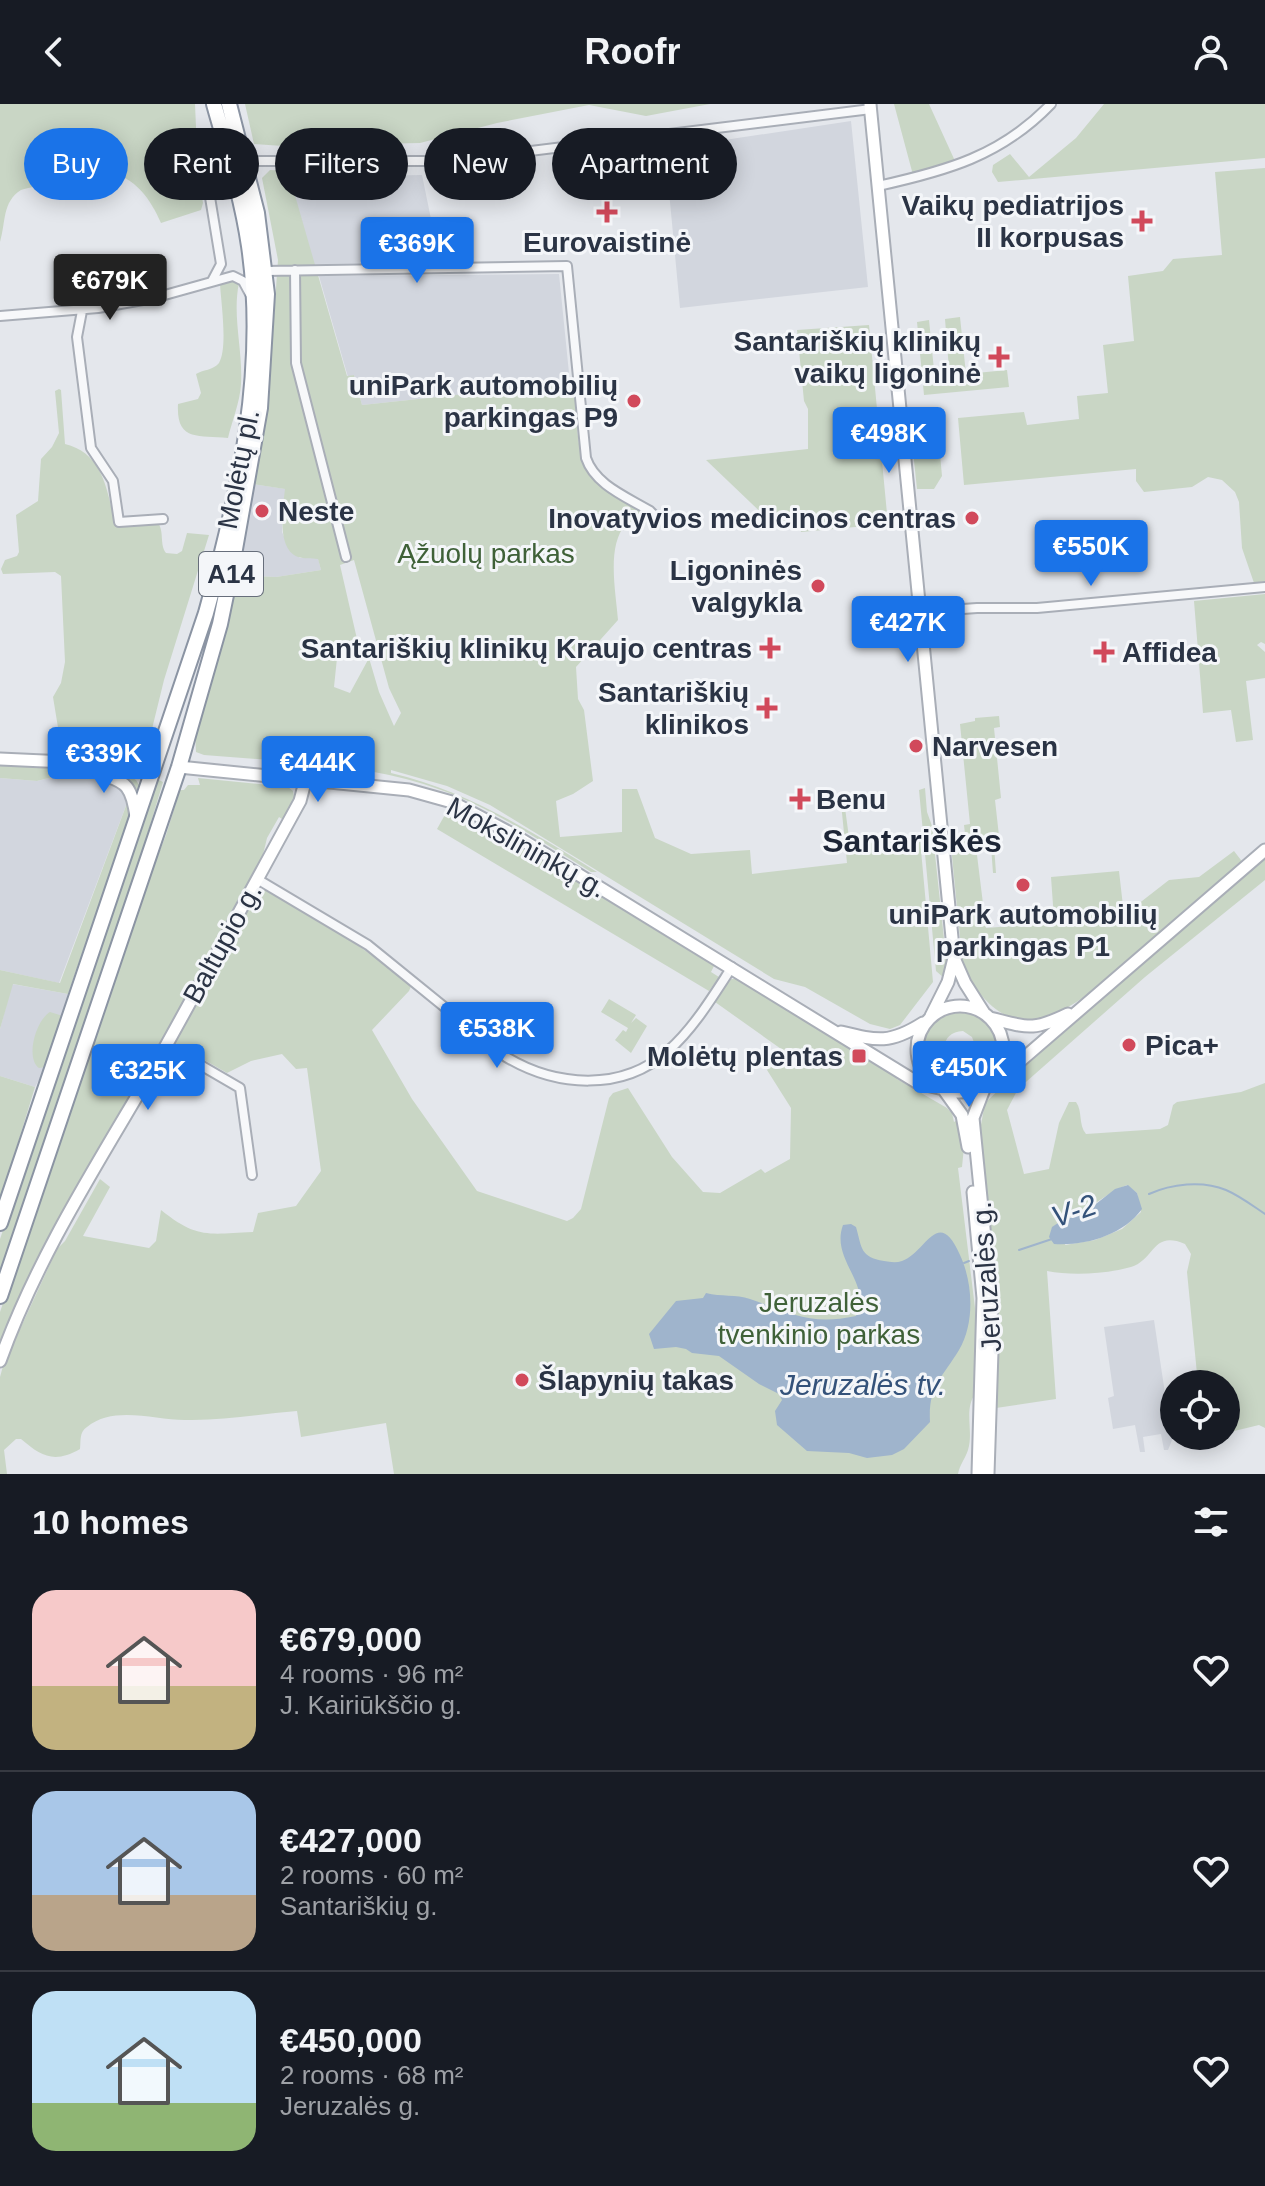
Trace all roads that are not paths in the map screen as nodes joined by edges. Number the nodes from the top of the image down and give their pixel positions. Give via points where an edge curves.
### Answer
1 (214, 104) edge
2 (229, 104) edge
3 (1051, 104) edge
4 (871, 106) edge
5 (223, 128) edge
6 (232, 128) edge
7 (259, 162) edge
8 (878, 186) junction
9 (210, 200) edge
10 (242, 200) edge
11 (252, 200) edge
12 (295, 270) junction
13 (266, 271) junction
14 (212, 281) junction
15 (255, 302) junction
16 (82, 311) junction
17 (0, 316) edge
18 (656, 517) dead end
19 (163, 519) dead end
20 (346, 557) dead end
21 (1265, 587) edge
22 (920, 612) junction
23 (0, 759) edge
24 (83, 764) junction
25 (154, 766) junction
26 (179, 767) junction
27 (306, 778) junction
28 (136, 818) junction
29 (1265, 850) edge
30 (257, 879) junction
31 (954, 958) junction
32 (732, 967) junction
33 (1079, 1009) junction
34 (987, 1016) junction
35 (929, 1019) junction
36 (839, 1032) junction
37 (166, 1045) junction
38 (988, 1082) junction
39 (942, 1089) junction
40 (252, 1175) dead end
41 (0, 1223) edge
42 (0, 1296) edge
43 (0, 1361) edge
44 (978, 1474) edge
45 (988, 1474) edge

1 - 5 highway, Molėtų pl. / A14
2 - 6 highway, Molėtų pl. / A14
3 - 8 street via 1017,134 980,156 938,173
4 - 7 street via 449,161
4 - 8 main road
8 - 22 main road
9 - 14 street via 221,264
10 - 15 highway, Molėtų pl. / A14
11 - 13 highway, Molėtų pl. / A14
12 - 13 street
12 - 18 street via 567,266 589,468
12 - 20 street via 296,363
13 - 26 highway, Molėtų pl. / A14 via 260,408 220,624
14 - 15 street via 238,278
14 - 16 street
15 - 25 highway, Molėtų pl. / A14 via 254,377 225,538 206,613
16 - 17 street
16 - 19 street via 77,337 91,448 113,481 118,520 123,524
21 - 22 street via 1072,606
22 - 31 main road
23 - 24 main road
24 - 25 main road
24 - 28 main road via 128,786
25 - 26 highway
25 - 28 highway, A14
26 - 27 main road, Mokslininkų g.
26 - 42 highway, A14
27 - 30 main road, Baltupio g. via 300,801
27 - 32 main road, Mokslininkų g. via 390,786 452,802
28 - 41 highway, A14
29 - 33 main road
30 - 32 street via 368,945 506,1057 555,1078 602,1080 655,1061 685,1033
30 - 37 main road, Baltupio g.
31 - 34 main road
31 - 35 main road
32 - 36 main road, Mokslininkų g.
33 - 34 main road via 1030,1028
33 - 38 main road via 1011,1069
34 - 35 main road via 957,1006
34 - 38 main road via 1001,1034 1003,1054
35 - 36 main road, Mokslininkų g. via 888,1040
35 - 39 main road via 917,1039 917,1058 925,1075
36 - 39 main road, Mokslininkų g. via 918,1083
37 - 40 street via 240,1088
37 - 43 main road, Baltupio g. via 66,1219
38 - 39 main road via 962,1093
38 - 45 main road, Jeruzalės g. via 973,1118 991,1298
39 - 44 main road, Jeruzalės g. via 966,1127 983,1298

